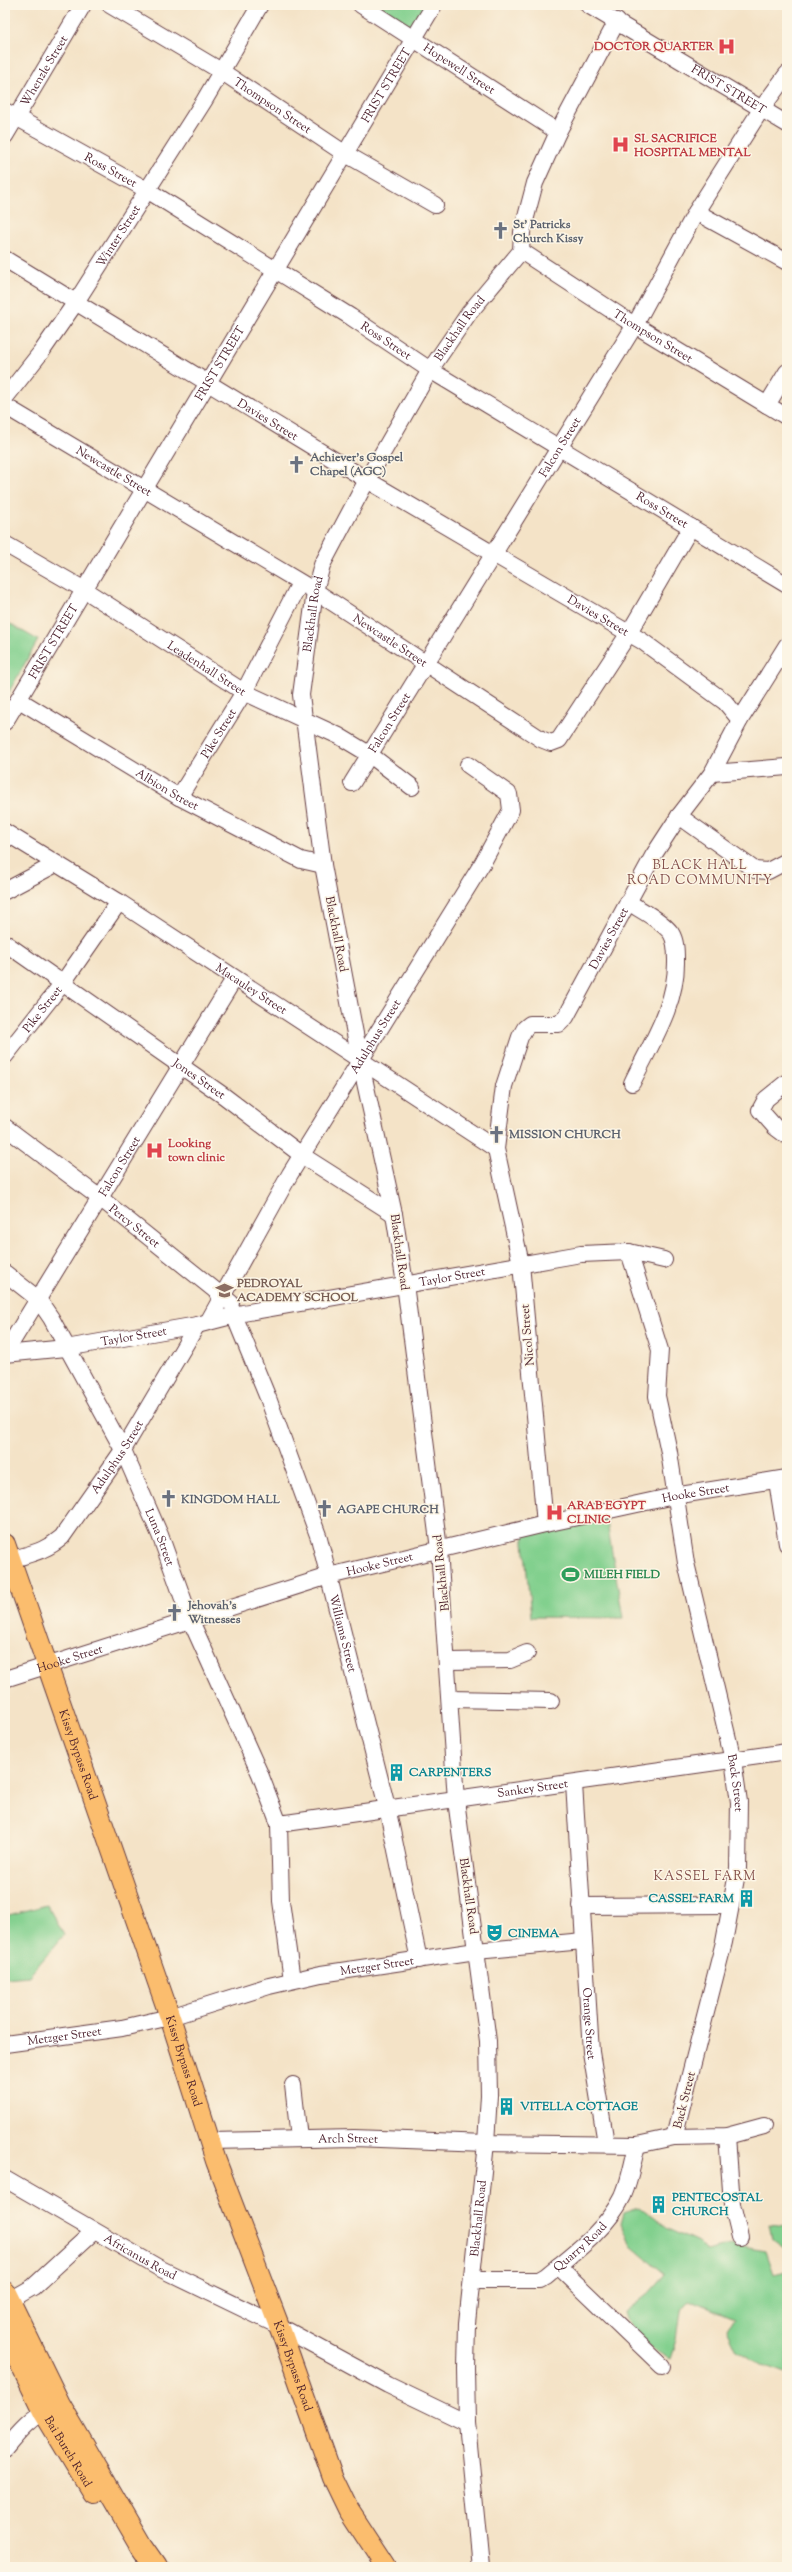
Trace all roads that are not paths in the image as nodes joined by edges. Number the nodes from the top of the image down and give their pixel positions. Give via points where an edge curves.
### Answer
1 (82, 5) edge
2 (110, 5) edge
3 (260, 5) edge
4 (361, 5) edge
5 (434, 5) edge
6 (588, 5) edge
7 (617, 21) junction
8 (413, 37) junction
9 (221, 71) junction
10 (787, 74) edge
11 (762, 108) junction
12 (11, 115) edge
13 (787, 124) edge
14 (558, 132) junction
15 (5, 136) edge
16 (344, 153) junction
17 (147, 190) junction
18 (435, 205) dead end
19 (696, 212) junction
20 (521, 251) junction
21 (5, 259) edge
22 (787, 262) edge
23 (274, 270) junction
24 (76, 302) junction
25 (635, 325) junction
26 (430, 370) junction
27 (787, 372) edge
28 (209, 382) junction
29 (5, 398) edge
30 (767, 405) junction
31 (5, 406) edge
32 (787, 417) edge
33 (560, 448) junction
34 (367, 480) junction
35 (144, 489) junction
36 (691, 527) junction
37 (5, 544) edge
38 (492, 554) junction
39 (300, 582) junction
40 (787, 585) edge
41 (83, 589) junction
42 (315, 591) junction
43 (629, 633) junction
44 (787, 645) edge
45 (426, 664) junction
46 (244, 692) junction
47 (19, 700) junction
48 (740, 720) junction
49 (303, 721) junction
50 (5, 722) edge
51 (369, 754) junction
52 (468, 765) dead end
53 (787, 767) edge
54 (712, 773) junction
55 (352, 783) dead end
56 (412, 787) dead end
57 (179, 797) junction
58 (679, 816) junction
59 (5, 832) edge
60 (787, 861) edge
61 (56, 864) junction
62 (323, 865) junction
63 (5, 891) edge
64 (119, 902) junction
65 (628, 902) junction
66 (5, 943) edge
67 (234, 979) junction
68 (62, 984) junction
69 (5, 1056) edge
70 (360, 1060) junction
71 (181, 1065) junction
72 (787, 1082) edge
73 (632, 1083) dead end
74 (5, 1127) edge
75 (787, 1136) edge
76 (496, 1149) junction
77 (303, 1156) junction
78 (100, 1198) junction
79 (394, 1214) junction
80 (629, 1252) junction
81 (664, 1260) dead end
82 (520, 1264) junction
83 (5, 1273) edge
84 (405, 1284) junction
85 (222, 1296) junction
86 (38, 1299) junction
87 (238, 1314) junction
88 (203, 1324) junction
89 (66, 1348) junction
90 (5, 1353) edge
91 (123, 1450) junction
92 (782, 1479) edge
93 (674, 1496) junction
94 (545, 1524) junction
95 (787, 1544) edge
96 (439, 1549) junction
97 (7, 1555) edge
98 (329, 1576) junction
99 (191, 1621) junction
100 (527, 1653) dead end
101 (448, 1661) junction
102 (48, 1664) junction
103 (5, 1679) edge
104 (450, 1699) junction
105 (551, 1701) dead end
106 (787, 1752) edge
107 (733, 1760) junction
108 (574, 1784) junction
109 (456, 1800) junction
110 (387, 1807) junction
111 (279, 1824) junction
112 (731, 1904) junction
113 (581, 1906) junction
114 (583, 1941) junction
115 (476, 1952) junction
116 (419, 1960) junction
117 (292, 1980) junction
118 (173, 2016) junction
119 (5, 2044) edge
120 (293, 2085) dead end
121 (764, 2126) dead end
122 (727, 2136) junction
123 (674, 2137) junction
124 (300, 2138) junction
125 (210, 2141) junction
126 (486, 2143) junction
127 (606, 2143) junction
128 (637, 2145) junction
129 (5, 2179) edge
130 (93, 2232) junction
131 (740, 2237) dead end
132 (558, 2266) junction
133 (472, 2280) junction
134 (6, 2299) edge
135 (279, 2326) junction
136 (5, 2330) edge
137 (662, 2366) dead end
138 (52, 2407) junction
139 (467, 2423) junction
140 (5, 2449) edge
141 (141, 2567) edge
142 (156, 2567) edge
143 (386, 2567) edge
144 (481, 2567) edge

1 - 12 street, Whenzle Street
2 - 9 street, Thompson Street
3 - 9 street, Winter Street
4 - 8 street, Hopewell Street
5 - 8 street, FRIST STREET
6 - 7 street, FRIST STREET
7 - 11 street, FRIST STREET
7 - 14 street
8 - 14 street, Hopewell Street
8 - 16 street, FRIST STREET
9 - 16 street, Thompson Street
9 - 17 street, Winter Street
10 - 11 street, Falcon Street
11 - 13 street, FRIST STREET
11 - 19 street, Falcon Street
12 - 15 street, Whenzle Street
12 - 17 street, Ross Street
14 - 20 street via 535,183 522,232
16 - 18 street, Thompson Street
16 - 23 street, FRIST STREET
17 - 23 street, Ross Street
17 - 24 street, Winter Street
19 - 22 street
19 - 25 street, Falcon Street
20 - 25 street, Thompson Street
20 - 26 street, Blackhall Road via 469,313
21 - 24 street, Davies Street
23 - 26 street, Ross Street
23 - 28 street, FRIST STREET
24 - 28 street, Davies Street
24 - 29 street, Winter Street via 42,352
25 - 30 street, Thompson Street
25 - 33 street, Falcon Street
26 - 33 street, Ross Street
26 - 34 street, Blackhall Road
27 - 30 street
28 - 34 street, Davies Street
28 - 35 street, FRIST STREET
30 - 32 street, Thompson Street
31 - 35 street, Newcastle Street
33 - 36 street, Ross Street
33 - 38 street, Falcon Street
34 - 38 street, Davies Street
34 - 42 street, Blackhall Road via 322,565
35 - 39 street, Newcastle Street
35 - 41 street, FRIST STREET
36 - 40 street, Ross Street
36 - 43 street, Newcastle Street
37 - 41 street, Leadenhall Street
38 - 43 street, Davies Street
38 - 45 street, Falcon Street
39 - 42 street, Newcastle Street
39 - 46 street, Pike Street
41 - 46 street, Leadenhall Street
41 - 47 street, FRIST STREET
42 - 45 street, Newcastle Street
42 - 49 street, Blackhall Road via 300,695
43 - 45 street, Newcastle Street via 556,742 541,739
43 - 48 street, Davies Street via 725,702
44 - 48 street
45 - 51 street, Falcon Street
46 - 49 street, Leadenhall Street
46 - 57 street, Pike Street
47 - 50 street, FRIST STREET
47 - 57 street, Albion Street
48 - 54 street, Davies Street
49 - 51 street, Leadenhall Street via 339,736
49 - 62 street, Blackhall Road
51 - 55 street, Falcon Street
51 - 56 street, Leadenhall Street
52 - 70 street, Adulphus Street via 509,794 511,810 482,864
53 - 54 street
54 - 58 street, Davies Street
57 - 62 street, Albion Street via 302,860
58 - 60 street via 755,870 768,871
58 - 65 street, Davies Street
59 - 61 street, Macauley Street
61 - 63 street
61 - 64 street, Macauley Street
62 - 70 street, Blackhall Road
64 - 67 street, Macauley Street
64 - 68 street, Pike Street
65 - 73 street via 670,932 676,948 676,976 672,1001
65 - 76 street, Davies Street via 566,1017 558,1024 530,1024 520,1037 504,1086
66 - 68 street, Jones Street
67 - 70 street, Macauley Street
67 - 71 street, Falcon Street
68 - 69 street, Pike Street
68 - 71 street, Jones Street
70 - 76 street, Macauley Street
70 - 77 street, Adulphus Street
70 - 79 street, Blackhall Road
71 - 77 street, Jones Street
71 - 78 street, Falcon Street
72 - 75 street via 766,1099 760,1110
74 - 78 street, Percy Street
76 - 82 street, Nicol Street
77 - 79 street, Jones Street
77 - 85 street, Adulphus Street via 260,1225
78 - 85 street, Percy Street
78 - 86 street, Falcon Street
79 - 84 street, Blackhall Road
80 - 81 street, Taylor Street
80 - 82 street, Taylor Street via 581,1254
80 - 93 street, Back Street via 660,1350 657,1396
82 - 84 street, Taylor Street
82 - 94 street, Nicol Street
83 - 86 street, Luna Street
84 - 87 street, Taylor Street
84 - 96 street, Blackhall Road
85 - 87 street, Percy Street
85 - 88 street, Adulphus Street
86 - 89 street, Luna Street
86 - 90 street, Falcon Street
87 - 88 street, Taylor Street
87 - 98 street, Williams Street via 302,1488
88 - 89 street, Taylor Street
88 - 91 street, Adulphus Street
89 - 90 street, Taylor Street
89 - 91 street, Luna Street
91 - 97 street, Adulphus Street via 62,1537 45,1550
91 - 99 street, Luna Street via 160,1535
92 - 93 street, Hooke Street
92 - 95 street
93 - 94 street, Hooke Street
93 - 107 street, Back Street via 699,1625
94 - 96 street, Hooke Street
96 - 98 street, Hooke Street
96 - 101 street, Blackhall Road
97 - 102 main road, Kissy Bypass Road
98 - 99 street, Hooke Street
98 - 110 street, Williams Street
99 - 102 street, Hooke Street
99 - 111 street, Luna Street via 260,1774
100 - 101 street via 510,1660
101 - 104 street, Blackhall Road
102 - 103 street, Hooke Street
102 - 118 main road, Kissy Bypass Road
104 - 105 street
104 - 109 street, Blackhall Road
106 - 107 street, Sankey Street
107 - 108 street, Sankey Street
107 - 112 street, Back Street via 739,1802 740,1839
108 - 109 street, Sankey Street
108 - 113 street, Orange Street
109 - 110 street, Sankey Street
109 - 115 street, Blackhall Road
110 - 111 street, Sankey Street
110 - 116 street, Williams Street
111 - 117 street, Luna Street via 282,1901
112 - 113 street
112 - 123 street, Back Street via 712,1996
113 - 114 street, Orange Street
114 - 115 street, Metzger Street
114 - 127 street, Orange Street via 591,2052
115 - 116 street, Metzger Street
115 - 126 street, Blackhall Road via 489,2053
116 - 117 street, Metzger Street
117 - 118 street, Metzger Street
118 - 119 street, Metzger Street via 78,2036
118 - 125 main road, Kissy Bypass Road
120 - 124 street
121 - 122 street
122 - 123 street
122 - 131 street via 732,2204
123 - 128 street
124 - 125 street, Arch Street
124 - 126 street, Arch Street
125 - 135 main road, Kissy Bypass Road
126 - 127 street
126 - 133 street, Blackhall Road
127 - 128 street
128 - 132 street, Quarry Road via 623,2195 616,2208 586,2242
129 - 130 street, Africanus Road
130 - 134 street via 32,2287
130 - 135 street, Africanus Road via 159,2268
132 - 133 street, Quarry Road via 539,2280
132 - 137 street
133 - 139 street, Blackhall Road via 467,2323
134 - 138 highway
135 - 139 street, Africanus Road via 388,2385
135 - 143 main road, Kissy Bypass Road via 333,2478 352,2515
136 - 138 highway, Bai Bureh Road
138 - 140 street via 17,2433
138 - 141 highway, Bai Bureh Road via 79,2471
138 - 142 highway
139 - 144 street, Blackhall Road

